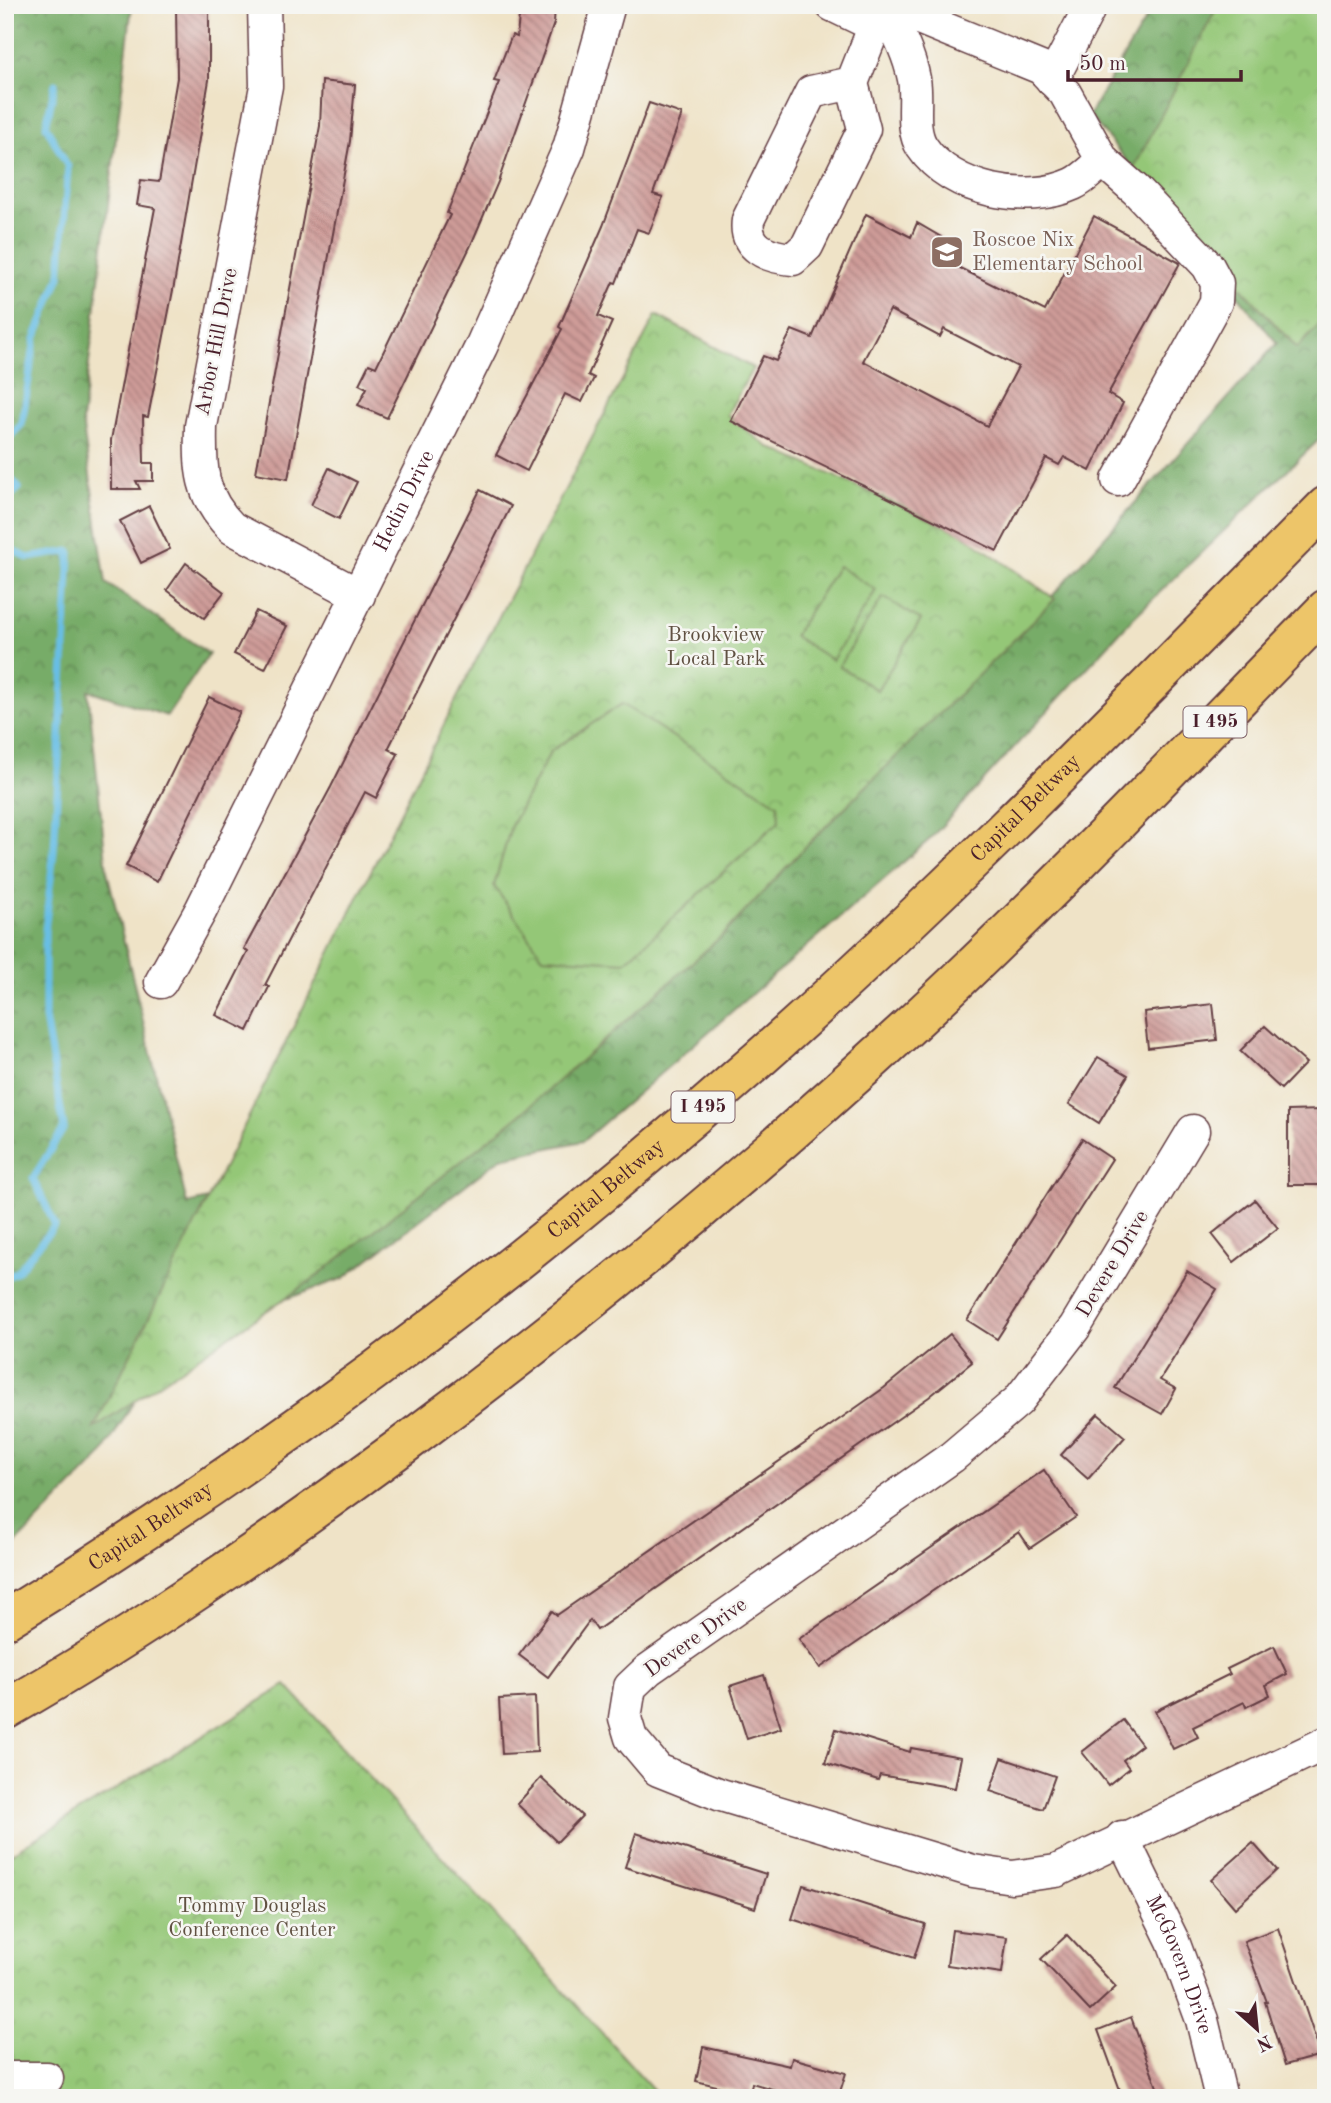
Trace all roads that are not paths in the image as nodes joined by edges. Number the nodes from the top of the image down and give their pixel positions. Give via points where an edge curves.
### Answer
1 (264, 5) edge
2 (610, 5) edge
3 (832, 5) edge
4 (884, 5) edge
5 (1091, 5) edge
6 (1052, 80) junction
7 (852, 83) junction
8 (1103, 161) junction
9 (1118, 480) dead end
10 (1326, 506) edge
11 (359, 595) junction
12 (1326, 610) edge
13 (161, 982) dead end
14 (1193, 1131) dead end
15 (5, 1620) edge
16 (5, 1710) edge
17 (1326, 1742) edge
18 (1122, 1837) junction
19 (5, 2078) edge
20 (47, 2078) dead end
21 (1221, 2098) edge

1 - 11 street, Arbor Hill Drive via 266,86 201,426 200,474 217,513 232,528
2 - 11 street, Hedin Drive via 569,148 481,347
3 - 4 street via 862,19
4 - 6 street via 1041,68
4 - 7 street
4 - 8 street via 908,54 921,146 939,165 988,190 1021,194 1075,183
5 - 6 street
6 - 8 street via 1065,93
7 - 7 street via 811,92 748,220 752,245 793,259 807,246 864,129
8 - 9 street via 1208,266 1217,283 1216,302
10 - 15 highway, Capital Beltway / I 495 via 955,879 758,1060 626,1173 516,1263 278,1441
11 - 13 street, Hedin Drive
12 - 16 highway, I 495 via 994,945 830,1098 674,1233 323,1504 120,1640
14 - 18 street, Devere Drive via 1075,1327 1018,1401 952,1457 648,1670 630,1687 625,1717 631,1738 657,1770 721,1795 973,1871 1012,1877 1056,1871
17 - 18 street, Devere Drive
18 - 21 street, McGovern Drive via 1177,1952 1202,2020
19 - 20 street

